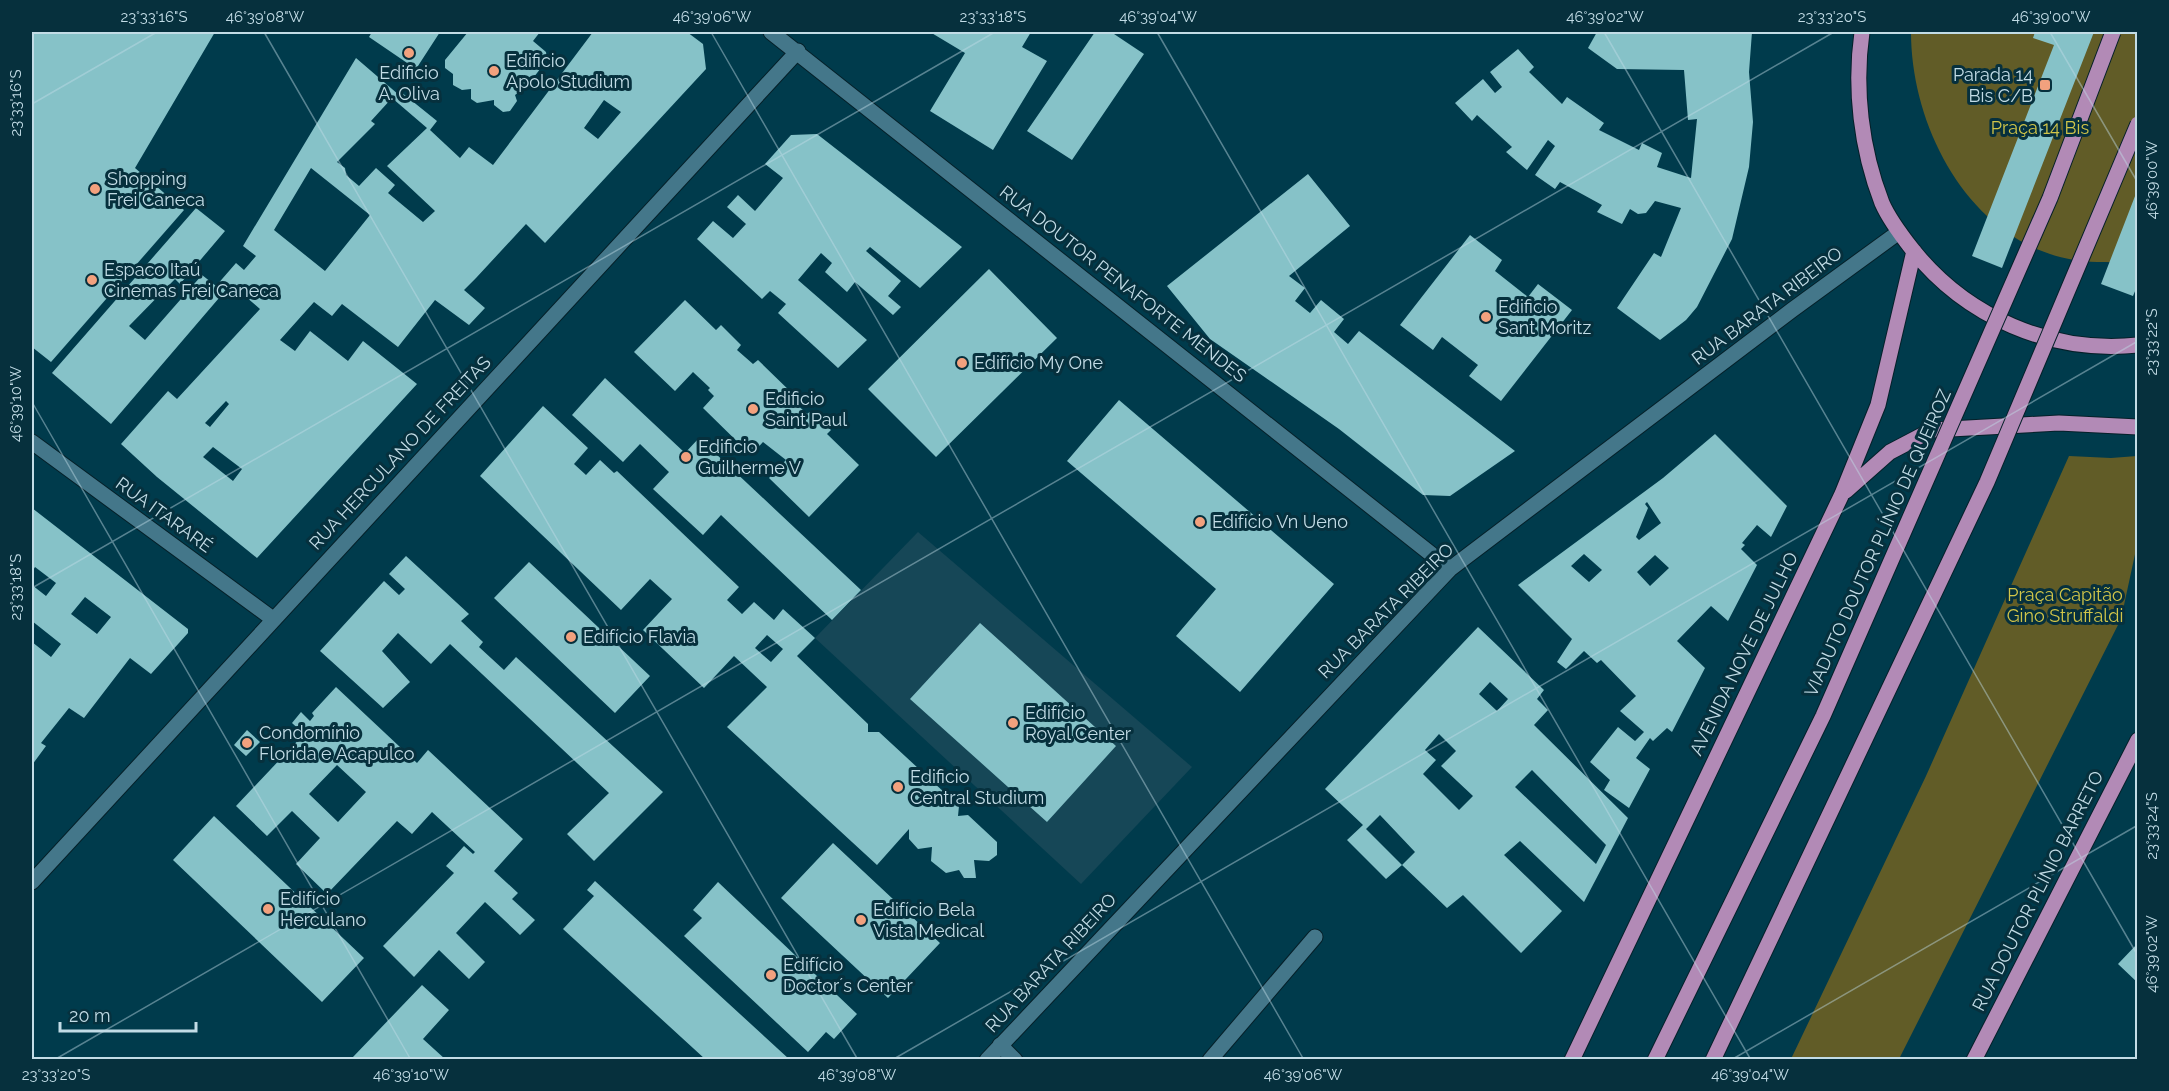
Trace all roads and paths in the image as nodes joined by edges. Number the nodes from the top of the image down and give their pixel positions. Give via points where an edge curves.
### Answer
1 (771, 32) edge
2 (1862, 32) edge
3 (2113, 32) edge
4 (798, 51) junction
5 (2138, 124) edge
6 (1899, 232) junction
7 (1914, 251) junction
8 (2138, 345) edge
9 (2138, 427) edge
10 (32, 442) edge
11 (1842, 494) junction
12 (1450, 568) junction
13 (273, 620) junction
14 (2138, 740) edge
15 (32, 882) edge
16 (1315, 937) dead end
17 (1000, 1045) junction
18 (987, 1059) edge
19 (1015, 1059) edge
20 (1210, 1059) edge
21 (1572, 1059) edge
22 (1655, 1059) edge
23 (1713, 1059) edge
24 (1974, 1059) edge

1 - 4 street, RUA DOUTOR PENAFORTE MENDES
2 - 6 main road via 1859,98 1866,147 1883,204
3 - 22 main road, VIADUTO DOUTOR PLÍNIO DE QUEIROZ, bridge via 2050,198 1823,716
4 - 12 street, RUA DOUTOR PENAFORTE MENDES
4 - 13 street, RUA HERCULANO DE FREITAS
5 - 23 main road, bridge via 1987,482
6 - 7 main road
6 - 12 street, RUA BARATA RIBEIRO
7 - 8 main road via 1946,286 1999,321 2059,341 2091,346
7 - 11 main road, AVENIDA NOVE DE JULHO via 1878,405
9 - 11 main road via 2059,423 1932,430 1890,452
10 - 13 street, RUA ITARARÉ
11 - 21 main road, AVENIDA NOVE DE JULHO
12 - 17 street, RUA BARATA RIBEIRO
13 - 15 street, RUA HERCULANO DE FREITAS
14 - 24 main road, RUA DOUTOR PLÍNIO BARRETO
16 - 20 street
17 - 18 street, RUA BARATA RIBEIRO
17 - 19 street

